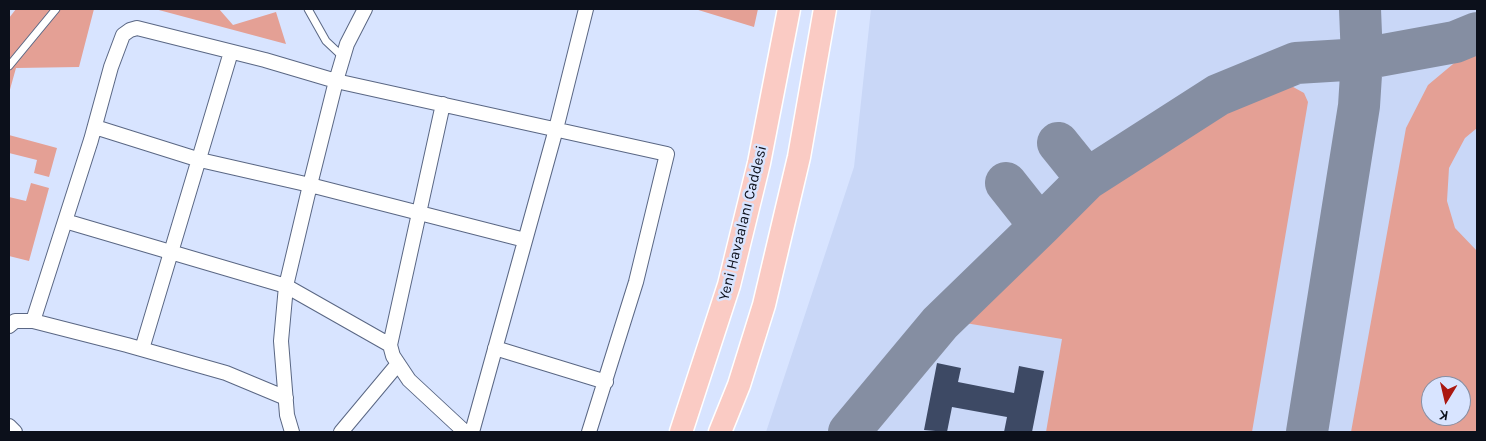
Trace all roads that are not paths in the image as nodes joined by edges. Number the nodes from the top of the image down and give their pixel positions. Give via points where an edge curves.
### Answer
1 (56, 9) edge
2 (308, 9) edge
3 (365, 9) edge
4 (586, 9) edge
5 (788, 9) edge
6 (825, 9) edge
7 (231, 52) junction
8 (343, 57) junction
9 (9, 66) edge
10 (336, 81) junction
11 (443, 104) junction
12 (95, 127) junction
13 (556, 129) junction
14 (200, 160) junction
15 (310, 184) junction
16 (420, 213) junction
17 (65, 221) junction
18 (525, 240) junction
19 (171, 252) junction
20 (286, 286) junction
21 (33, 321) junction
22 (9, 326) edge
23 (390, 345) junction
24 (495, 348) junction
25 (142, 349) junction
26 (397, 365) junction
27 (606, 382) junction
28 (286, 398) junction
29 (9, 426) edge
30 (15, 432) edge
31 (292, 432) edge
32 (341, 432) edge
33 (465, 432) edge
34 (472, 432) edge
35 (589, 432) edge
36 (681, 432) edge
37 (720, 432) edge

1 - 9 lane
2 - 8 lane via 326,41
3 - 8 street
4 - 13 street
5 - 36 main road, Yeni Havaalanı Caddesi via 759,163 729,285
6 - 37 main road via 799,157 764,305 739,385
7 - 10 street
7 - 12 street via 137,28 130,30 117,49
7 - 14 street
8 - 10 street
10 - 11 street
10 - 15 street
11 - 13 street
11 - 16 street
12 - 14 street
12 - 17 street
13 - 18 street
13 - 27 street via 667,154 636,282
14 - 15 street
14 - 19 street
15 - 16 street
15 - 20 street
16 - 18 street
16 - 23 street
17 - 19 street
17 - 21 street
18 - 24 street
19 - 20 street
19 - 25 street
20 - 23 street
20 - 28 street via 281,341
21 - 22 street via 15,321
21 - 25 street
23 - 26 street
24 - 27 street
24 - 34 street
25 - 28 street via 226,373
26 - 32 street
26 - 33 street
27 - 35 street
28 - 31 street
29 - 30 street

